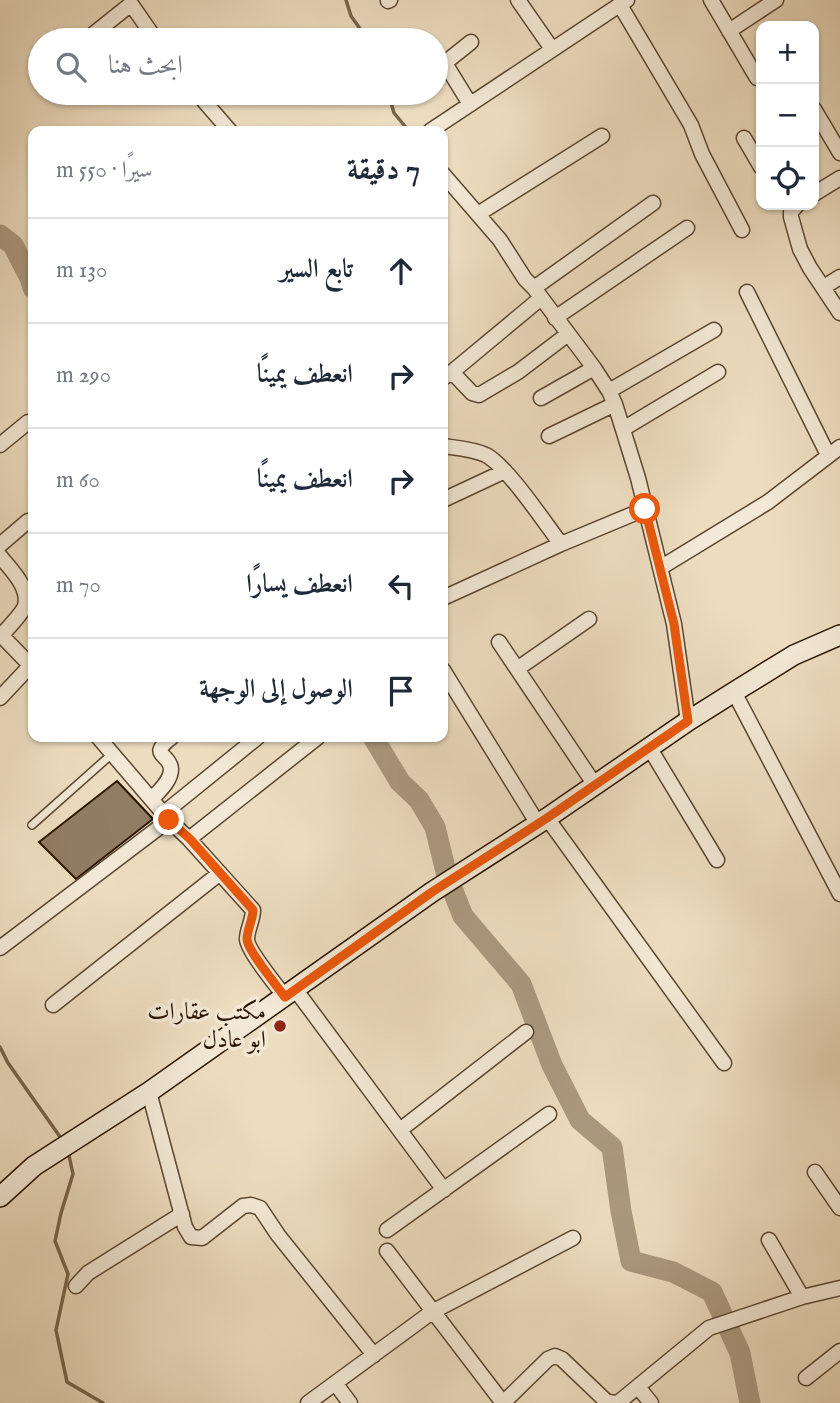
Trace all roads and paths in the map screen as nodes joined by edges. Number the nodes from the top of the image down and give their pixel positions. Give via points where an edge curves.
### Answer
1 (518, 0) edge
2 (711, 0) edge
3 (776, 0) edge
4 (132, 2) edge
5 (624, 2) edge
6 (101, 28) edge
7 (148, 28) edge
8 (729, 31) junction
9 (471, 42) dead end
10 (552, 49) junction
11 (448, 60) edge
12 (448, 68) edge
13 (756, 76) edge
14 (470, 104) junction
15 (207, 105) edge
16 (819, 117) edge
17 (226, 126) edge
18 (437, 126) edge
19 (602, 136) dead end
20 (744, 138) dead end
21 (840, 153) edge
22 (756, 158) edge
23 (840, 178) edge
24 (448, 180) edge
25 (819, 191) edge
26 (653, 203) dead end
27 (791, 210) edge
28 (478, 214) junction
29 (687, 228) dead end
30 (742, 230) dead end
31 (840, 277) edge
32 (824, 288) junction
33 (747, 292) dead end
34 (537, 293) junction
35 (840, 313) edge
36 (555, 318) junction
37 (714, 330) dead end
38 (568, 334) junction
39 (594, 368) junction
40 (718, 372) dead end
41 (448, 374) edge
42 (448, 376) edge
43 (612, 397) junction
44 (541, 398) dead end
45 (28, 422) dead end
46 (623, 429) junction
47 (550, 436) dead end
48 (0, 445) edge
49 (448, 447) edge
50 (834, 451) edge
51 (505, 471) junction
52 (448, 498) edge
53 (645, 509) junction
54 (28, 521) dead end
55 (561, 544) junction
56 (0, 545) edge
57 (0, 556) edge
58 (660, 568) junction
59 (448, 596) edge
60 (589, 619) dead end
61 (0, 635) edge
62 (840, 635) edge
63 (499, 642) dead end
64 (28, 663) edge
65 (517, 669) junction
66 (28, 671) edge
67 (448, 678) edge
68 (734, 692) junction
69 (0, 698) edge
70 (688, 721) junction
71 (103, 742) edge
72 (166, 742) edge
73 (252, 742) edge
74 (312, 742) edge
75 (649, 747) junction
76 (113, 753) junction
77 (595, 785) junction
78 (152, 799) junction
79 (167, 816) junction
80 (542, 821) junction
81 (32, 825) dead end
82 (190, 839) junction
83 (717, 860) dead end
84 (220, 873) junction
85 (840, 894) edge
86 (0, 948) edge
87 (290, 993) junction
88 (53, 1005) dead end
89 (526, 1032) dead end
90 (724, 1063) dead end
91 (149, 1092) junction
92 (549, 1114) dead end
93 (400, 1130) junction
94 (815, 1172) dead end
95 (443, 1190) junction
96 (1, 1194) edge
97 (840, 1208) edge
98 (182, 1214) junction
99 (387, 1230) dead end
100 (573, 1238) dead end
101 (769, 1240) dead end
102 (387, 1251) dead end
103 (76, 1286) dead end
104 (840, 1288) edge
105 (802, 1297) junction
106 (432, 1312) junction
107 (840, 1351) edge
108 (374, 1354) junction
109 (806, 1378) dead end
110 (335, 1383) junction
111 (638, 1387) junction
112 (308, 1403) edge
113 (350, 1403) edge
114 (503, 1403) edge
115 (651, 1403) edge

1 - 10 street
2 - 8 street
3 - 8 street
4 - 6 street
4 - 7 street
5 - 10 street
5 - 30 street
8 - 13 street
9 - 11 street
10 - 14 street
12 - 14 street
14 - 18 street
15 - 17 street
16 - 21 street
19 - 28 street
20 - 22 street
23 - 25 street
24 - 28 street
26 - 34 street
27 - 32 street via 800,249
28 - 34 street
29 - 36 street
31 - 32 street
32 - 35 street
33 - 50 street
34 - 36 street
34 - 41 street
36 - 38 street
37 - 43 street
38 - 39 street
38 - 42 street via 479,395
39 - 43 street
39 - 44 street
40 - 46 street
43 - 46 street
43 - 47 street
45 - 48 street
46 - 53 street
49 - 51 street via 487,456
50 - 58 street via 768,502
51 - 52 street
51 - 55 street
53 - 55 street
53 - 58 street
54 - 56 street
55 - 59 street
57 - 61 street via 26,597 25,608
58 - 70 street via 674,624
60 - 65 street
61 - 64 street
62 - 68 main road via 794,655
63 - 65 street
65 - 77 street
66 - 69 street
67 - 80 street
68 - 70 main road
68 - 85 street
70 - 75 main road
71 - 76 street
72 - 78 street via 161,751 170,774
73 - 79 street
74 - 82 street
75 - 77 main road
75 - 83 street
76 - 78 street
76 - 81 lane
77 - 80 main road
78 - 79 street
79 - 82 street
79 - 86 street
80 - 87 main road
80 - 90 street
82 - 84 street
84 - 87 street via 253,910 247,940 251,950
84 - 88 street
87 - 91 main road
87 - 93 street
89 - 93 street
91 - 96 main road via 34,1166
91 - 98 street
92 - 95 street
93 - 95 street
94 - 97 street
95 - 99 street
98 - 103 street via 88,1273
98 - 108 street via 191,1237 202,1238 243,1206 260,1208
100 - 106 street
101 - 105 street
102 - 106 street
104 - 105 street
105 - 111 street via 709,1328
106 - 108 street
106 - 114 street
107 - 109 street
108 - 110 street
110 - 112 street
110 - 113 street
111 - 114 street via 619,1402 606,1401 555,1356
111 - 115 street

